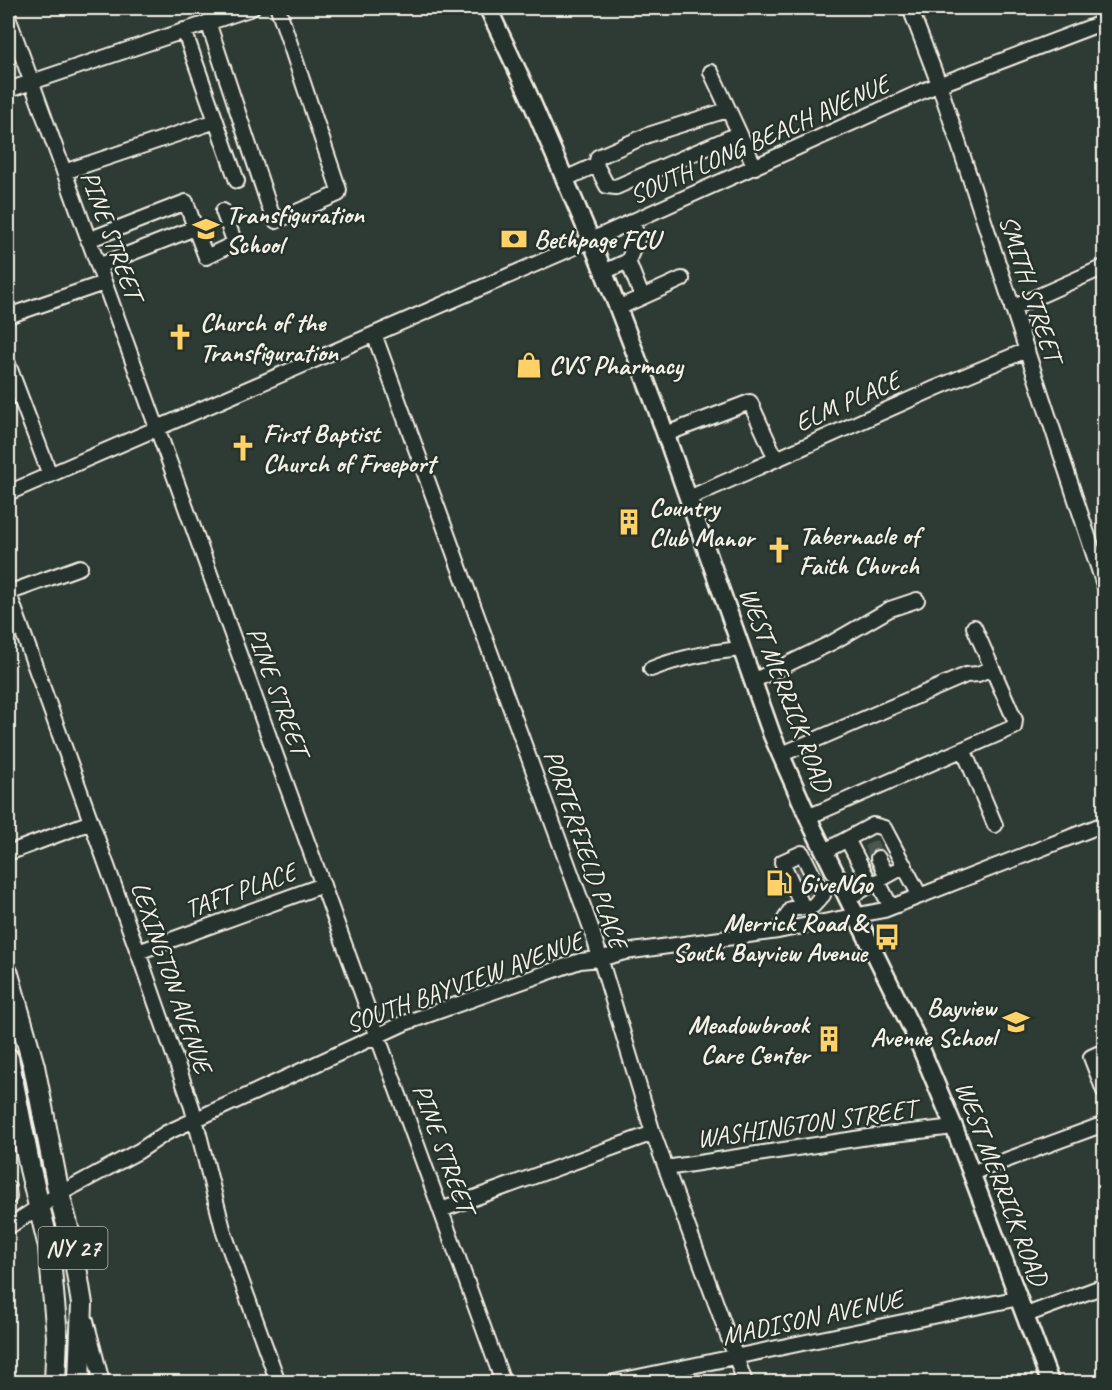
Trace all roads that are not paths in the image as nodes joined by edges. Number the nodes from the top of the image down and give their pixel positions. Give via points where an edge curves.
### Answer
1 (252, 8) edge
2 (278, 8) edge
3 (488, 8) edge
4 (910, 8) edge
5 (8, 17) edge
6 (208, 22) junction
7 (1104, 22) edge
8 (184, 30) junction
9 (711, 72) dead end
10 (31, 82) junction
11 (939, 84) junction
12 (8, 90) edge
13 (727, 110) junction
14 (216, 121) junction
15 (738, 134) junction
16 (596, 165) junction
17 (755, 167) junction
18 (64, 172) junction
19 (565, 179) junction
20 (237, 181) dead end
21 (223, 211) dead end
22 (632, 222) junction
23 (195, 228) junction
24 (88, 240) junction
25 (591, 240) junction
26 (628, 261) junction
27 (98, 266) junction
28 (1104, 267) edge
29 (604, 272) junction
30 (682, 279) dead end
31 (104, 283) junction
32 (642, 297) junction
33 (618, 308) junction
34 (1012, 308) junction
35 (8, 316) edge
36 (374, 334) junction
37 (1027, 350) junction
38 (8, 364) edge
39 (157, 428) junction
40 (666, 434) junction
41 (776, 459) junction
42 (50, 475) junction
43 (8, 493) edge
44 (688, 498) junction
45 (80, 567) dead end
46 (1104, 585) edge
47 (8, 592) edge
48 (917, 600) dead end
49 (974, 627) dead end
50 (741, 649) junction
51 (992, 668) junction
52 (651, 669) dead end
53 (753, 681) junction
54 (963, 749) junction
55 (780, 755) junction
56 (808, 817) junction
57 (91, 822) junction
58 (1104, 824) edge
59 (995, 825) dead end
60 (864, 830) junction
61 (847, 839) junction
62 (870, 843) tunnel mouth
63 (822, 845) junction
64 (8, 853) edge
65 (802, 853) junction
66 (878, 858) tunnel mouth
67 (905, 866) junction
68 (879, 881) junction
69 (323, 885) junction
70 (818, 889) junction
71 (845, 891) junction
72 (920, 896) junction
73 (803, 900) junction
74 (891, 907) junction
75 (858, 917) junction
76 (818, 923) junction
77 (778, 931) junction
78 (138, 952) junction
79 (599, 959) junction
80 (8, 974) edge
81 (378, 1036) junction
82 (1104, 1051) edge
83 (8, 1058) edge
84 (1104, 1091) edge
85 (13, 1116) edge
86 (196, 1119) junction
87 (1104, 1124) edge
88 (954, 1127) junction
89 (653, 1133) junction
90 (666, 1167) junction
91 (971, 1173) junction
92 (59, 1194) junction
93 (38, 1207) junction
94 (441, 1210) junction
95 (8, 1227) edge
96 (1104, 1286) edge
97 (1019, 1298) junction
98 (82, 1304) junction
99 (1026, 1315) junction
100 (736, 1357) junction
101 (55, 1383) edge
102 (79, 1383) edge
103 (102, 1383) edge
104 (278, 1383) edge
105 (503, 1383) edge
106 (614, 1383) edge
107 (745, 1383) edge
108 (1050, 1383) edge

1 - 6 street
2 - 6 street via 339,190 338,194 276,221
3 - 19 main road, WEST MERRICK ROAD
4 - 11 street, SMITH STREET
5 - 10 street, PINE STREET
6 - 8 street
7 - 11 street, SOUTH LONG BEACH AVENUE
8 - 10 street
8 - 14 street
9 - 13 street
10 - 12 street
10 - 18 street, PINE STREET
11 - 17 street, SOUTH LONG BEACH AVENUE
11 - 34 street, SMITH STREET
13 - 15 street
13 - 16 street via 648,135 598,157
14 - 18 street
14 - 20 street
15 - 16 street via 616,187 607,186
15 - 17 street
16 - 19 street
17 - 22 street, SOUTH LONG BEACH AVENUE
18 - 24 street, PINE STREET
19 - 25 main road, WEST MERRICK ROAD
21 - 23 street via 235,243 206,257
22 - 25 street, SOUTH LONG BEACH AVENUE
22 - 26 street via 638,237
23 - 24 street via 186,202
23 - 27 street
24 - 27 street, PINE STREET
25 - 29 main road, WEST MERRICK ROAD
25 - 36 street, SOUTH LONG BEACH AVENUE
26 - 29 street
26 - 32 street
27 - 31 street, PINE STREET
28 - 34 street
29 - 33 main road, WEST MERRICK ROAD
30 - 32 street
31 - 35 street
31 - 39 street, PINE STREET
32 - 33 street
33 - 40 main road, WEST MERRICK ROAD
34 - 37 street, SMITH STREET
36 - 39 street, SOUTH LONG BEACH AVENUE
36 - 79 street, PORTERFIELD PLACE
37 - 41 street, ELM PLACE
37 - 46 street, SMITH STREET
38 - 42 street
39 - 42 street, SOUTH LONG BEACH AVENUE
39 - 69 street, PINE STREET
40 - 41 street via 750,402
40 - 44 main road, WEST MERRICK ROAD
41 - 44 street, ELM PLACE
42 - 43 street, SOUTH LONG BEACH AVENUE
44 - 50 main road, WEST MERRICK ROAD
45 - 47 street
47 - 57 street, LEXINGTON AVENUE
48 - 53 street via 890,609
49 - 51 street
50 - 52 street via 699,654
50 - 53 main road, WEST MERRICK ROAD
51 - 54 street via 1015,720 1014,727
51 - 55 street via 966,675
53 - 55 main road, WEST MERRICK ROAD
54 - 56 street
54 - 59 street
55 - 56 main road, WEST MERRICK ROAD
56 - 63 main road, WEST MERRICK ROAD
57 - 64 street
57 - 78 street, LEXINGTON AVENUE
58 - 72 street, SOUTH BAYVIEW AVENUE
60 - 61 street
60 - 62 street
60 - 67 street via 873,825 884,828
61 - 63 street
61 - 68 street
63 - 65 street
63 - 71 main road, WEST MERRICK ROAD
65 - 70 street
65 - 73 street via 782,862
66 - 68 street
67 - 68 street
67 - 72 street
68 - 71 street
68 - 74 street
69 - 78 street, TAFT PLACE
69 - 81 street, PINE STREET
70 - 71 street
70 - 73 street
71 - 75 main road, WEST MERRICK ROAD
72 - 74 street, SOUTH BAYVIEW AVENUE
73 - 76 street
73 - 77 street via 791,909
74 - 75 street, SOUTH BAYVIEW AVENUE
75 - 76 street, SOUTH BAYVIEW AVENUE
75 - 88 main road, WEST MERRICK ROAD
76 - 77 street, SOUTH BAYVIEW AVENUE
77 - 79 street, SOUTH BAYVIEW AVENUE
78 - 86 street, LEXINGTON AVENUE
79 - 81 street, SOUTH BAYVIEW AVENUE via 580,961
79 - 89 street, PORTERFIELD PLACE
80 - 92 highway, NY 27 via 34,1066
81 - 86 street, SOUTH BAYVIEW AVENUE
81 - 94 street, PINE STREET
82 - 84 street via 1091,1057
83 - 85 highway, NY 27
85 - 93 highway, NY 27
86 - 92 street, SOUTH BAYVIEW AVENUE
86 - 104 street, LEXINGTON AVENUE via 224,1233
87 - 91 street
88 - 90 street, WASHINGTON STREET
88 - 91 main road, WEST MERRICK ROAD
89 - 90 street, PORTERFIELD PLACE
89 - 94 street
90 - 100 street, PORTERFIELD PLACE
91 - 97 main road, WEST MERRICK ROAD
92 - 93 street, SOUTH BAYVIEW AVENUE
92 - 98 highway, NY 27
93 - 95 street, SOUTH BAYVIEW AVENUE
93 - 101 highway, NY 27 via 49,1247 57,1336
94 - 105 street, PINE STREET
96 - 99 street
97 - 99 main road, WEST MERRICK ROAD
97 - 100 street, MADISON AVENUE
98 - 102 highway, NY 27
98 - 103 street
99 - 108 main road, WEST MERRICK ROAD
100 - 106 street, MADISON AVENUE
100 - 107 street, PORTERFIELD PLACE

